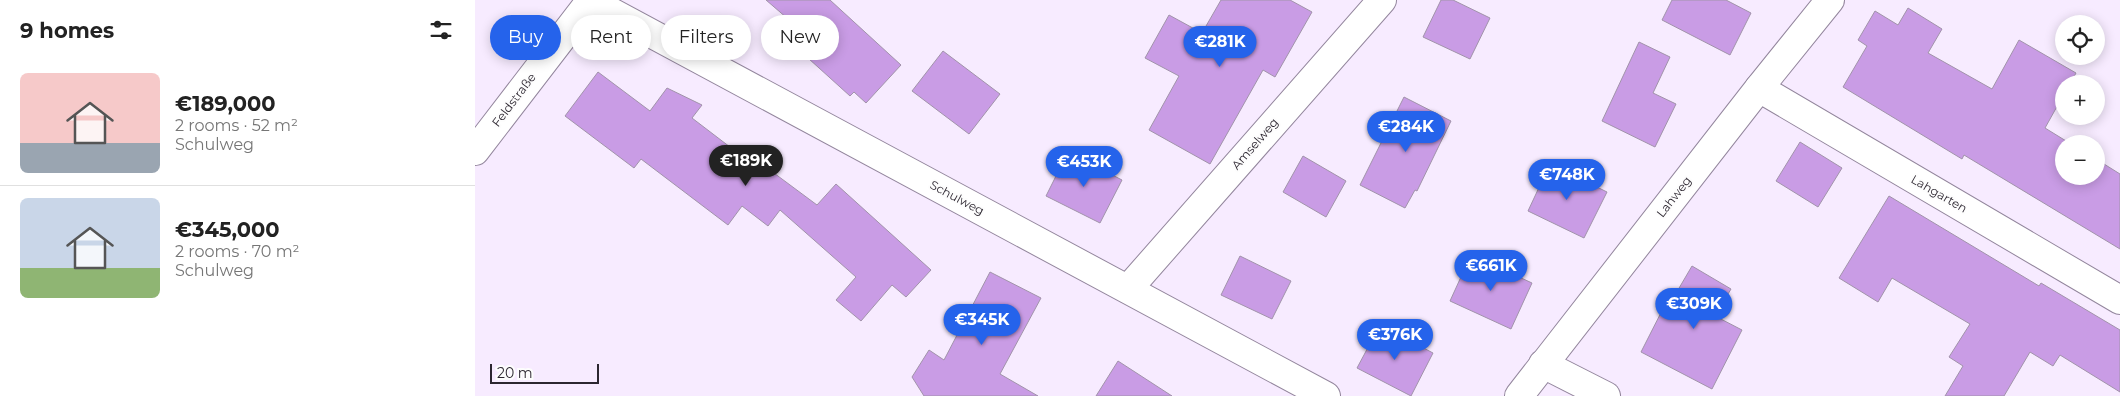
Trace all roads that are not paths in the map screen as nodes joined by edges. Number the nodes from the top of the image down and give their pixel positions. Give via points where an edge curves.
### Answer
1 (590, 0) edge
2 (1382, 0) edge
3 (1830, 0) edge
4 (1759, 88) junction
5 (475, 152) edge
6 (1128, 289) junction
7 (2120, 300) edge
8 (1543, 364) junction
9 (1326, 396) edge
10 (1519, 396) edge
11 (1606, 396) edge

1 - 5 street, Feldstraße
1 - 6 street, Schulweg
2 - 6 street, Amselweg
3 - 4 street, Lahweg
4 - 7 street, Lahgarten
4 - 8 street, Lahweg
6 - 9 street, Schulweg
8 - 10 street, Lahweg
8 - 11 street

